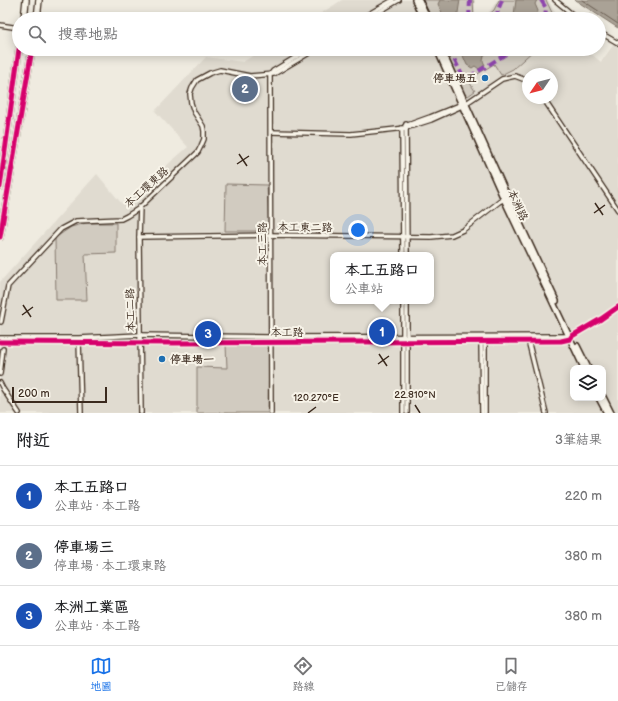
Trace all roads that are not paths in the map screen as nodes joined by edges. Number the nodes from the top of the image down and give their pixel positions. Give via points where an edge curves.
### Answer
1 (26, 0) edge
2 (39, 0) edge
3 (393, 0) edge
4 (399, 0) edge
5 (415, 0) edge
6 (419, 0) edge
7 (555, 0) edge
8 (25, 12) edge
9 (37, 12) edge
10 (372, 12) edge
11 (379, 12) edge
12 (420, 12) edge
13 (425, 12) edge
14 (570, 12) edge
15 (0, 25) edge
16 (12, 27) edge
17 (606, 36) edge
18 (618, 43) edge
19 (18, 56) edge
20 (31, 56) edge
21 (297, 56) edge
22 (304, 56) edge
23 (440, 56) edge
24 (444, 56) edge
25 (270, 75) junction
26 (522, 79) edge
27 (463, 104) junction
28 (547, 104) edge
29 (405, 127) junction
30 (270, 132) junction
31 (0, 187) edge
32 (506, 198) junction
33 (140, 206) junction
34 (618, 210) edge
35 (0, 236) edge
36 (271, 236) junction
37 (138, 237) junction
38 (405, 237) junction
39 (403, 252) edge
40 (407, 252) edge
41 (403, 304) edge
42 (407, 304) edge
43 (618, 307) edge
44 (1, 322) dead end
45 (528, 335) junction
46 (140, 336) junction
47 (405, 336) junction
48 (483, 336) junction
49 (271, 337) junction
50 (570, 337) junction
51 (0, 338) edge
52 (80, 340) junction
53 (405, 341) junction
54 (483, 341) junction
55 (0, 342) edge
56 (139, 342) junction
57 (271, 342) junction
58 (528, 342) junction
59 (3, 349) dead end
60 (583, 365) edge
61 (586, 365) edge
62 (0, 374) edge
63 (0, 383) edge
64 (601, 401) edge
65 (605, 401) edge
66 (19, 413) edge
67 (81, 413) edge
68 (140, 413) edge
69 (271, 413) edge
70 (403, 413) edge
71 (407, 413) edge
72 (482, 413) edge
73 (485, 413) edge
74 (546, 413) edge
75 (607, 413) edge
76 (611, 413) edge

1 - 8 main road
2 - 9 main road
3 - 10 street
4 - 11 street
5 - 12 main road
6 - 13 main road
7 - 14 street
15 - 16 street
17 - 18 street
19 - 31 main road
20 - 35 main road
21 - 25 street via 273,70
22 - 25 street, 本工環東路
23 - 27 main road, 本洲路
24 - 27 main road, 本洲路
25 - 30 street, 本工三路
25 - 33 street, 本工環東路 via 250,76 220,70 197,80 192,88 190,103 204,131 201,146 198,152
26 - 27 street via 515,76 502,79
27 - 29 street
27 - 32 main road, 本洲路
28 - 34 street
29 - 30 street via 351,134
29 - 38 street
30 - 36 street, 本工三路
32 - 38 street, 本工東二路 via 463,230 452,235
32 - 50 main road, 本洲路
33 - 37 street, 本工二路
33 - 44 street, 本工環東路 via 121,219 76,221 61,229 8,286
36 - 37 street, 本工東二路
36 - 38 street, 本工東二路
36 - 49 street, 本工三路
37 - 46 street, 本工二路
38 - 39 street
38 - 40 street
41 - 47 street
42 - 47 street
43 - 50 street
45 - 48 street, 本工路
45 - 50 street, 本工路
45 - 58 street
46 - 49 street, 本工路
46 - 52 street, 本工路
46 - 56 street, 本工二路
47 - 48 street, 本工路
47 - 49 street, 本工路
47 - 53 street
48 - 54 street
49 - 57 street, 本工三路
50 - 58 street, 本工路 via 561,341
50 - 60 main road, 本洲路
50 - 61 main road, 本洲路
51 - 52 street, 本工路
52 - 55 street, 本工路
52 - 56 street, 本工路
52 - 67 street
53 - 54 street, 本工路
53 - 57 street, 本工路
53 - 70 street
53 - 71 street
54 - 58 street, 本工路
54 - 72 street
54 - 73 street
56 - 57 street, 本工路
56 - 68 street, 本工二路
57 - 69 street, 本工三路
58 - 74 street
59 - 62 street
63 - 66 street
64 - 75 main road
65 - 76 main road

